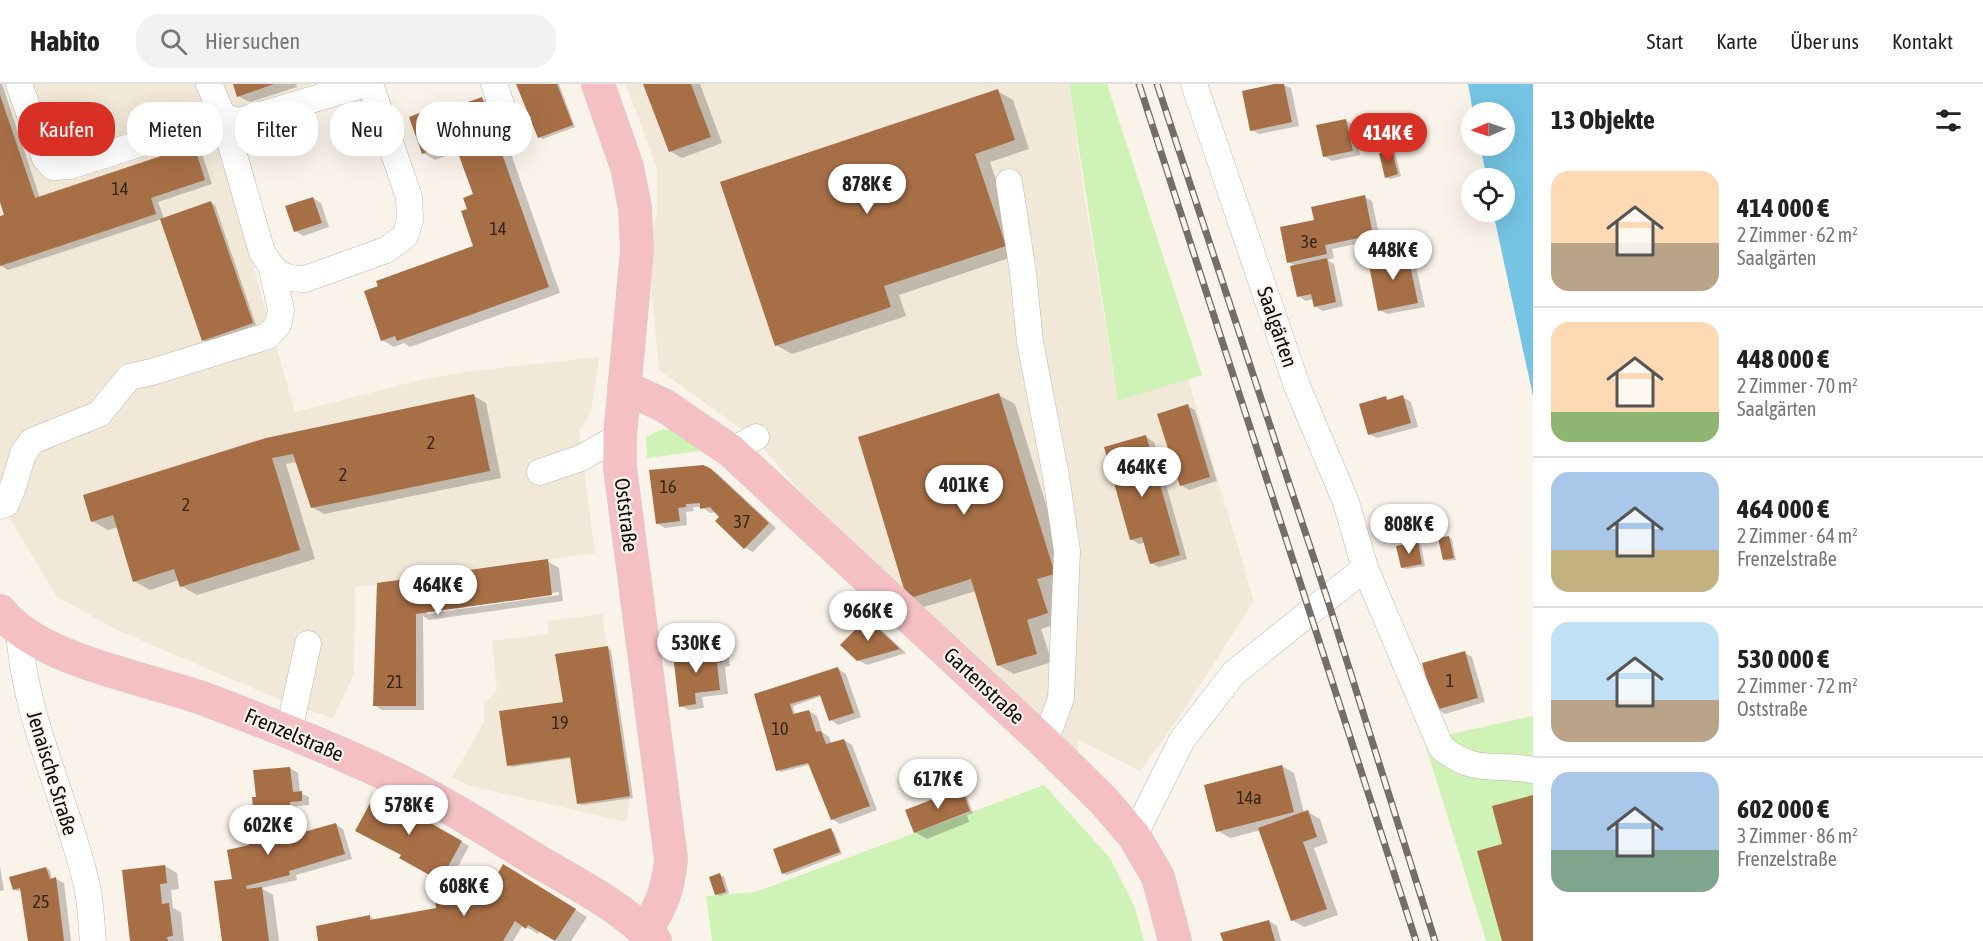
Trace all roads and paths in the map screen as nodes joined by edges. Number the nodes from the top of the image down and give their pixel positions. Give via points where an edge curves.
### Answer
1 (19, 84) edge
2 (209, 84) edge
3 (364, 84) edge
4 (370, 84) edge
5 (598, 84) edge
6 (1194, 84) edge
7 (217, 102) edge
8 (223, 117) joint
9 (127, 148) edge
10 (1009, 182) dead end
11 (272, 269) junction
12 (624, 387) junction
13 (620, 436) junction
14 (540, 472) dead end
15 (0, 506) edge
16 (1365, 568) junction
17 (10, 620) edge
18 (308, 644) dead end
19 (289, 731) junction
20 (1042, 740) junction
21 (1533, 770) edge
22 (1134, 836) junction
23 (650, 936) edge
24 (93, 941) edge
25 (1175, 941) edge

1 - 9 street via 45,158 53,167 70,166
2 - 7 street
3 - 8 street via 240,121
4 - 11 street via 409,197 410,220 405,236 386,250 305,279 291,279
5 - 12 main road, Oststraße via 627,167 648,251
6 - 16 street, Saalgärten via 1297,386 1346,502
8 - 11 street via 262,252
10 - 20 street via 1030,342 1066,551 1061,698
11 - 15 street via 280,310 278,326 268,336 129,377 99,414 32,441 23,454 6,504
12 - 13 main road, Oststraße
12 - 20 main road, Gartenstraße via 744,444
13 - 14 street via 581,458
13 - 23 main road, Oststraße via 620,468 671,859 663,902
16 - 21 street, Saalgärten via 1441,747 1467,764
16 - 22 street via 1234,673 1182,740
17 - 19 main road, Frenzelstraße via 38,643 61,653 192,694
17 - 24 street, Jenaische Straße via 29,699 87,883
18 - 19 street
19 - 23 main road, Frenzelstraße via 445,805 602,900
20 - 22 main road, Gartenstraße
22 - 25 main road, Gartenstraße via 1158,877

